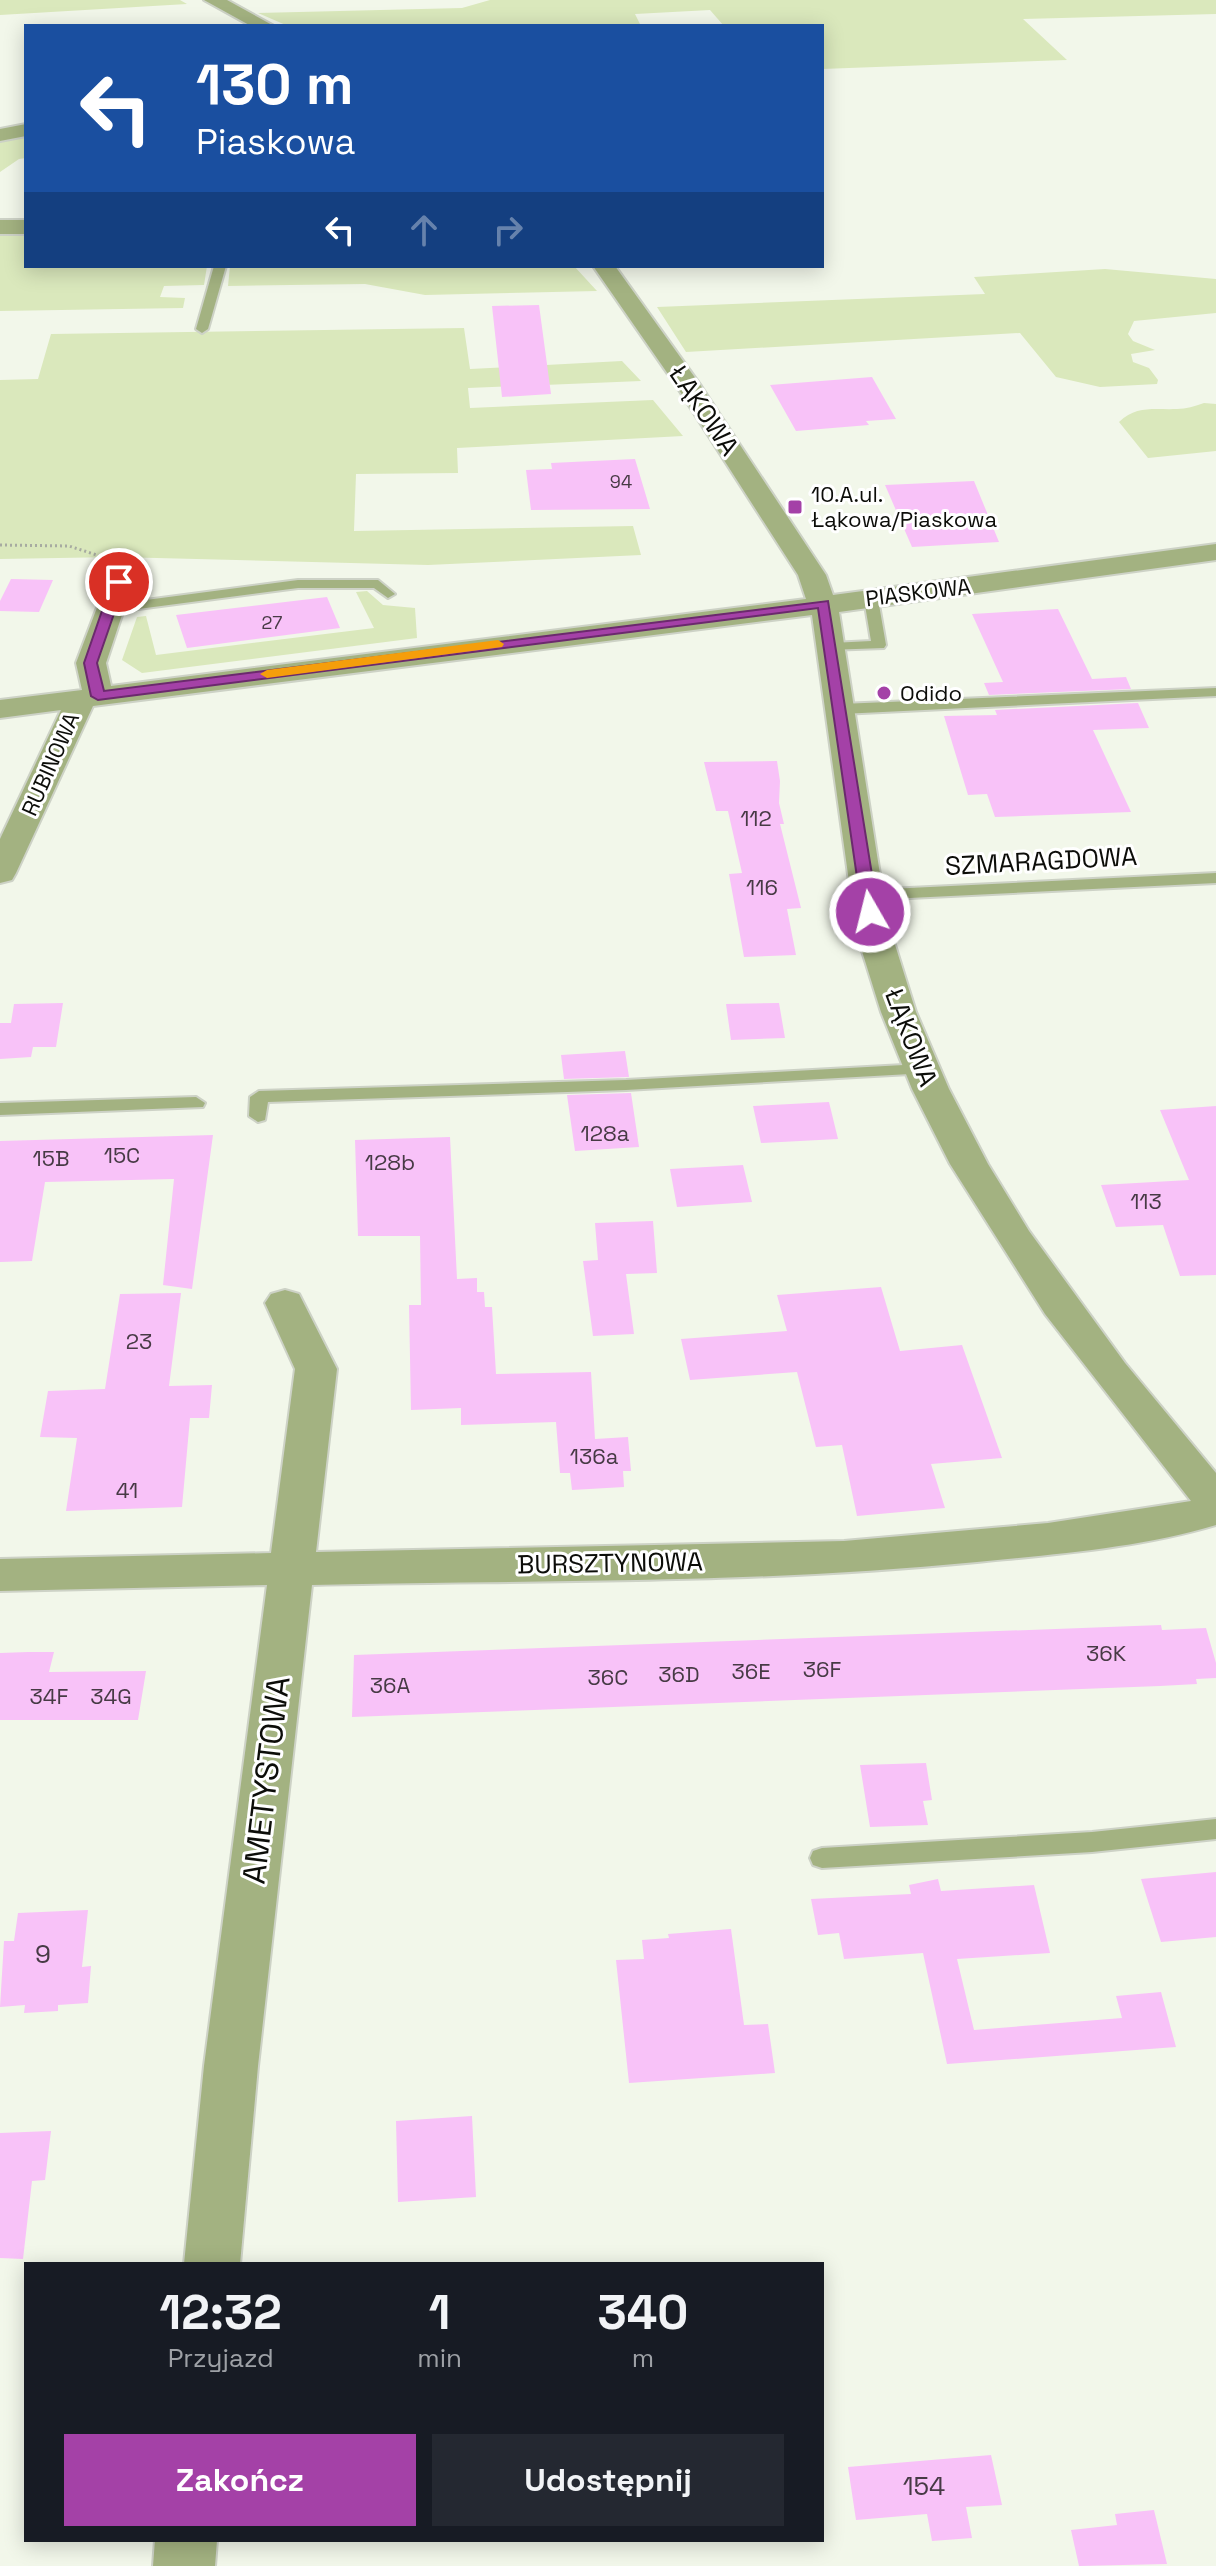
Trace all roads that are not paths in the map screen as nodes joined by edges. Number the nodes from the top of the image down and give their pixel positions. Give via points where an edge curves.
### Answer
1 (213, 0) edge
2 (261, 24) edge
3 (24, 130) edge
4 (0, 135) edge
5 (0, 227) edge
6 (24, 227) edge
7 (219, 268) edge
8 (605, 268) edge
9 (202, 329) dead end
10 (1216, 552) edge
11 (388, 594) dead end
12 (114, 595) joint
13 (871, 599) junction
14 (823, 603) junction
15 (832, 647) junction
16 (1216, 692) edge
17 (88, 698) junction
18 (0, 709) edge
19 (841, 709) junction
20 (0, 873) edge
21 (1216, 878) edge
22 (868, 895) junction
23 (922, 1069) junction
24 (196, 1103) dead end
25 (0, 1109) edge
26 (258, 1116) dead end
27 (285, 1303) dead end
28 (1216, 1502) edge
29 (1216, 1509) edge
30 (291, 1571) junction
31 (0, 1575) edge
32 (1216, 1829) edge
33 (822, 1858) dead end
34 (212, 2262) edge
35 (186, 2542) edge
36 (184, 2566) edge

1 - 2 street
3 - 4 street
5 - 6 street
7 - 9 lane
8 - 14 street, ŁĄKOWA via 764,500 812,575
10 - 13 street, PIASKOWA
11 - 12 lane via 378,584 298,584
12 - 17 street via 91,663
13 - 14 street, PIASKOWA
13 - 15 lane via 879,645
14 - 15 street, ŁĄKOWA
14 - 17 street, PIASKOWA
15 - 19 street, ŁĄKOWA
16 - 19 lane
17 - 18 street, PIASKOWA
17 - 20 street, RUBINOWA via 78,707
19 - 22 street, ŁĄKOWA
21 - 22 lane, SZMARAGDOWA
22 - 23 street, ŁĄKOWA via 872,929
23 - 26 lane via 259,1097
23 - 28 street, ŁĄKOWA via 963,1154 1064,1311
24 - 25 lane
27 - 30 street, AMETYSTOWA via 316,1369
29 - 30 street, BURSZTYNOWA via 1147,1526 844,1557
30 - 31 street, BURSZTYNOWA
30 - 34 street, AMETYSTOWA
32 - 33 lane
35 - 36 street

